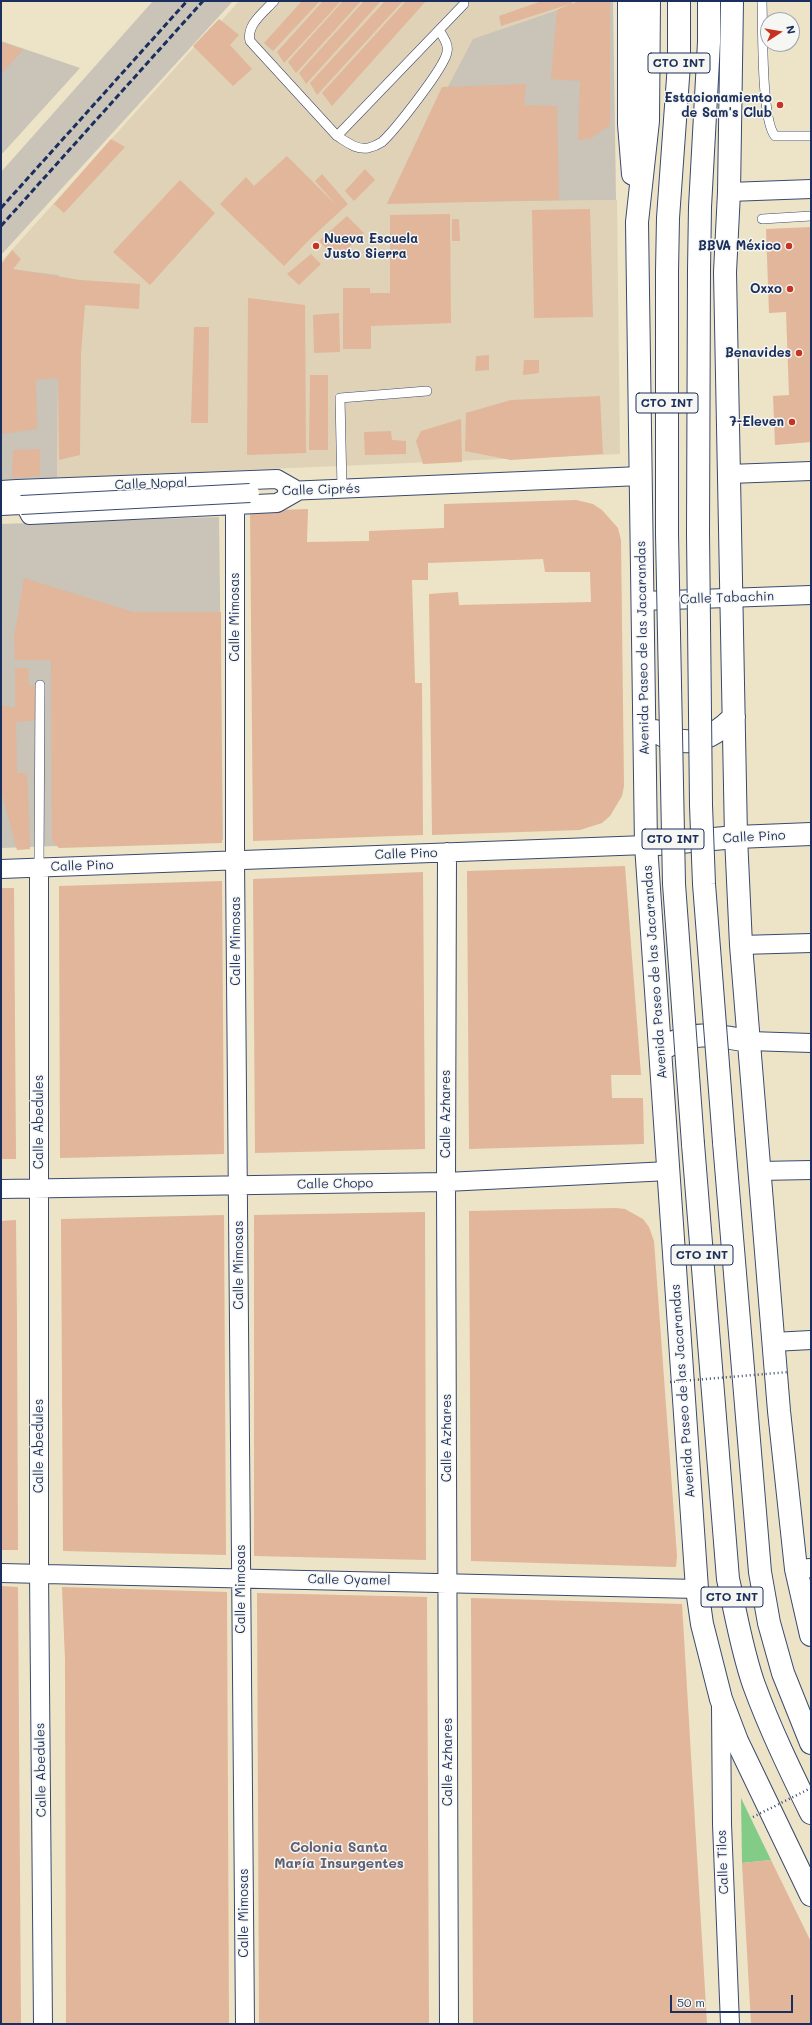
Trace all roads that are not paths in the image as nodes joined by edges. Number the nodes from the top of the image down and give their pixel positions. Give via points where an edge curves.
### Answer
1 (274, 1) edge
2 (629, 1) edge
3 (649, 1) edge
4 (679, 1) edge
5 (709, 1) edge
6 (732, 1) edge
7 (762, 1) edge
8 (464, 4) dead end
9 (439, 30) junction
10 (337, 136) junction
11 (811, 136) edge
12 (811, 189) edge
13 (729, 192) junction
14 (811, 216) edge
15 (762, 219) dead end
16 (637, 222) junction
17 (427, 391) dead end
18 (811, 471) edge
19 (729, 474) junction
20 (640, 476) junction
21 (342, 489) junction
22 (9, 490) edge
23 (298, 491) junction
24 (235, 505) junction
25 (1, 506) edge
26 (811, 595) edge
27 (731, 597) junction
28 (642, 601) junction
29 (40, 685) dead end
30 (734, 717) junction
31 (644, 721) junction
32 (811, 834) edge
33 (736, 837) junction
34 (646, 845) junction
35 (447, 852) junction
36 (236, 860) junction
37 (39, 867) junction
38 (1, 869) edge
39 (811, 943) edge
40 (741, 945) junction
41 (749, 1041) junction
42 (811, 1043) edge
43 (660, 1056) junction
44 (811, 1170) edge
45 (668, 1171) junction
46 (759, 1171) junction
47 (446, 1182) junction
48 (238, 1187) junction
49 (39, 1188) junction
50 (1, 1189) edge
51 (811, 1340) edge
52 (773, 1342) junction
53 (803, 1569) edge
54 (1, 1573) edge
55 (39, 1573) junction
56 (241, 1578) junction
57 (448, 1582) junction
58 (697, 1589) junction
59 (811, 1635) edge
60 (721, 1699) junction
61 (811, 1743) edge
62 (811, 1813) edge
63 (811, 1896) edge
64 (44, 2024) edge
65 (245, 2024) edge
66 (449, 2024) edge
67 (730, 2024) edge

1 - 10 lane via 250,28 250,41
2 - 16 main road via 629,124
3 - 16 main road, Avenida Paseo de las Jacarandas / CTO INT via 648,121
4 - 62 main road, CTO INT, bridge via 679,64 668,218 667,271 667,534 674,884 728,1579 739,1633 754,1685
5 - 61 main road, CTO INT, bridge via 699,270 698,533 704,884 760,1572 769,1623 783,1673
6 - 13 main road
7 - 11 lane via 765,98 770,130 775,136
8 - 9 lane
9 - 10 lane
9 - 10 lane via 447,44 446,57 414,105 381,142 370,148 354,147
12 - 13 street
13 - 19 main road via 725,272
14 - 15 lane
16 - 20 main road, Avenida Paseo de las Jacarandas / CTO INT
17 - 21 lane via 340,398
18 - 19 street
19 - 27 main road
20 - 21 street, Calle Ciprés
20 - 28 main road, Avenida Paseo de las Jacarandas / CTO INT
21 - 23 street, Calle Ciprés
22 - 23 street, Calle Nopal via 277,479
22 - 24 street via 30,515
23 - 24 street via 277,503
23 - 25 street, Calle Ciprés, bridge
24 - 36 street, Calle Mimosas
26 - 27 street, Calle Tabachin
27 - 28 street, Calle Tabachin
27 - 30 main road
28 - 31 main road, Avenida Paseo de las Jacarandas / CTO INT
29 - 37 lane
30 - 31 main road via 713,734 689,741 676,741 664,737
30 - 33 main road
31 - 34 main road, Avenida Paseo de las Jacarandas / CTO INT
32 - 33 main road, Calle Pino
33 - 34 main road, Calle Pino
33 - 40 main road
34 - 35 street, Calle Pino
34 - 43 main road, Avenida Paseo de las Jacarandas / CTO INT
35 - 36 street, Calle Pino
35 - 47 street, Calle Azhares
36 - 37 street, Calle Pino
36 - 48 street, Calle Mimosas
37 - 38 street, Calle Pino
37 - 49 street, Calle Abedules
39 - 40 street
40 - 41 main road
41 - 42 street
41 - 43 main road via 703,1035 670,1044
41 - 46 main road
43 - 45 main road, Avenida Paseo de las Jacarandas / CTO INT
44 - 46 street
45 - 47 street, Calle Chopo
45 - 58 main road, Avenida Paseo de las Jacarandas / CTO INT
46 - 52 main road
47 - 48 street, Calle Chopo
47 - 57 street, Calle Azhares
48 - 49 street, Calle Chopo
48 - 56 street, Calle Mimosas
49 - 50 street, Calle Chopo
49 - 55 street, Calle Abedules
51 - 52 street
52 - 53 main road
53 - 59 main road
54 - 55 street, Calle Oyamel
55 - 56 street, Calle Oyamel
55 - 64 street, Calle Abedules
56 - 57 street, Calle Oyamel
56 - 65 street, Calle Mimosas
57 - 58 street, Calle Oyamel
57 - 66 street, Calle Azhares
58 - 60 main road, Avenida Paseo de las Jacarandas / CTO INT via 702,1624
60 - 63 main road, Avenida Paseo de las Jacarandas / CTO INT via 737,1741
60 - 67 street, Calle Tilos via 722,1824

